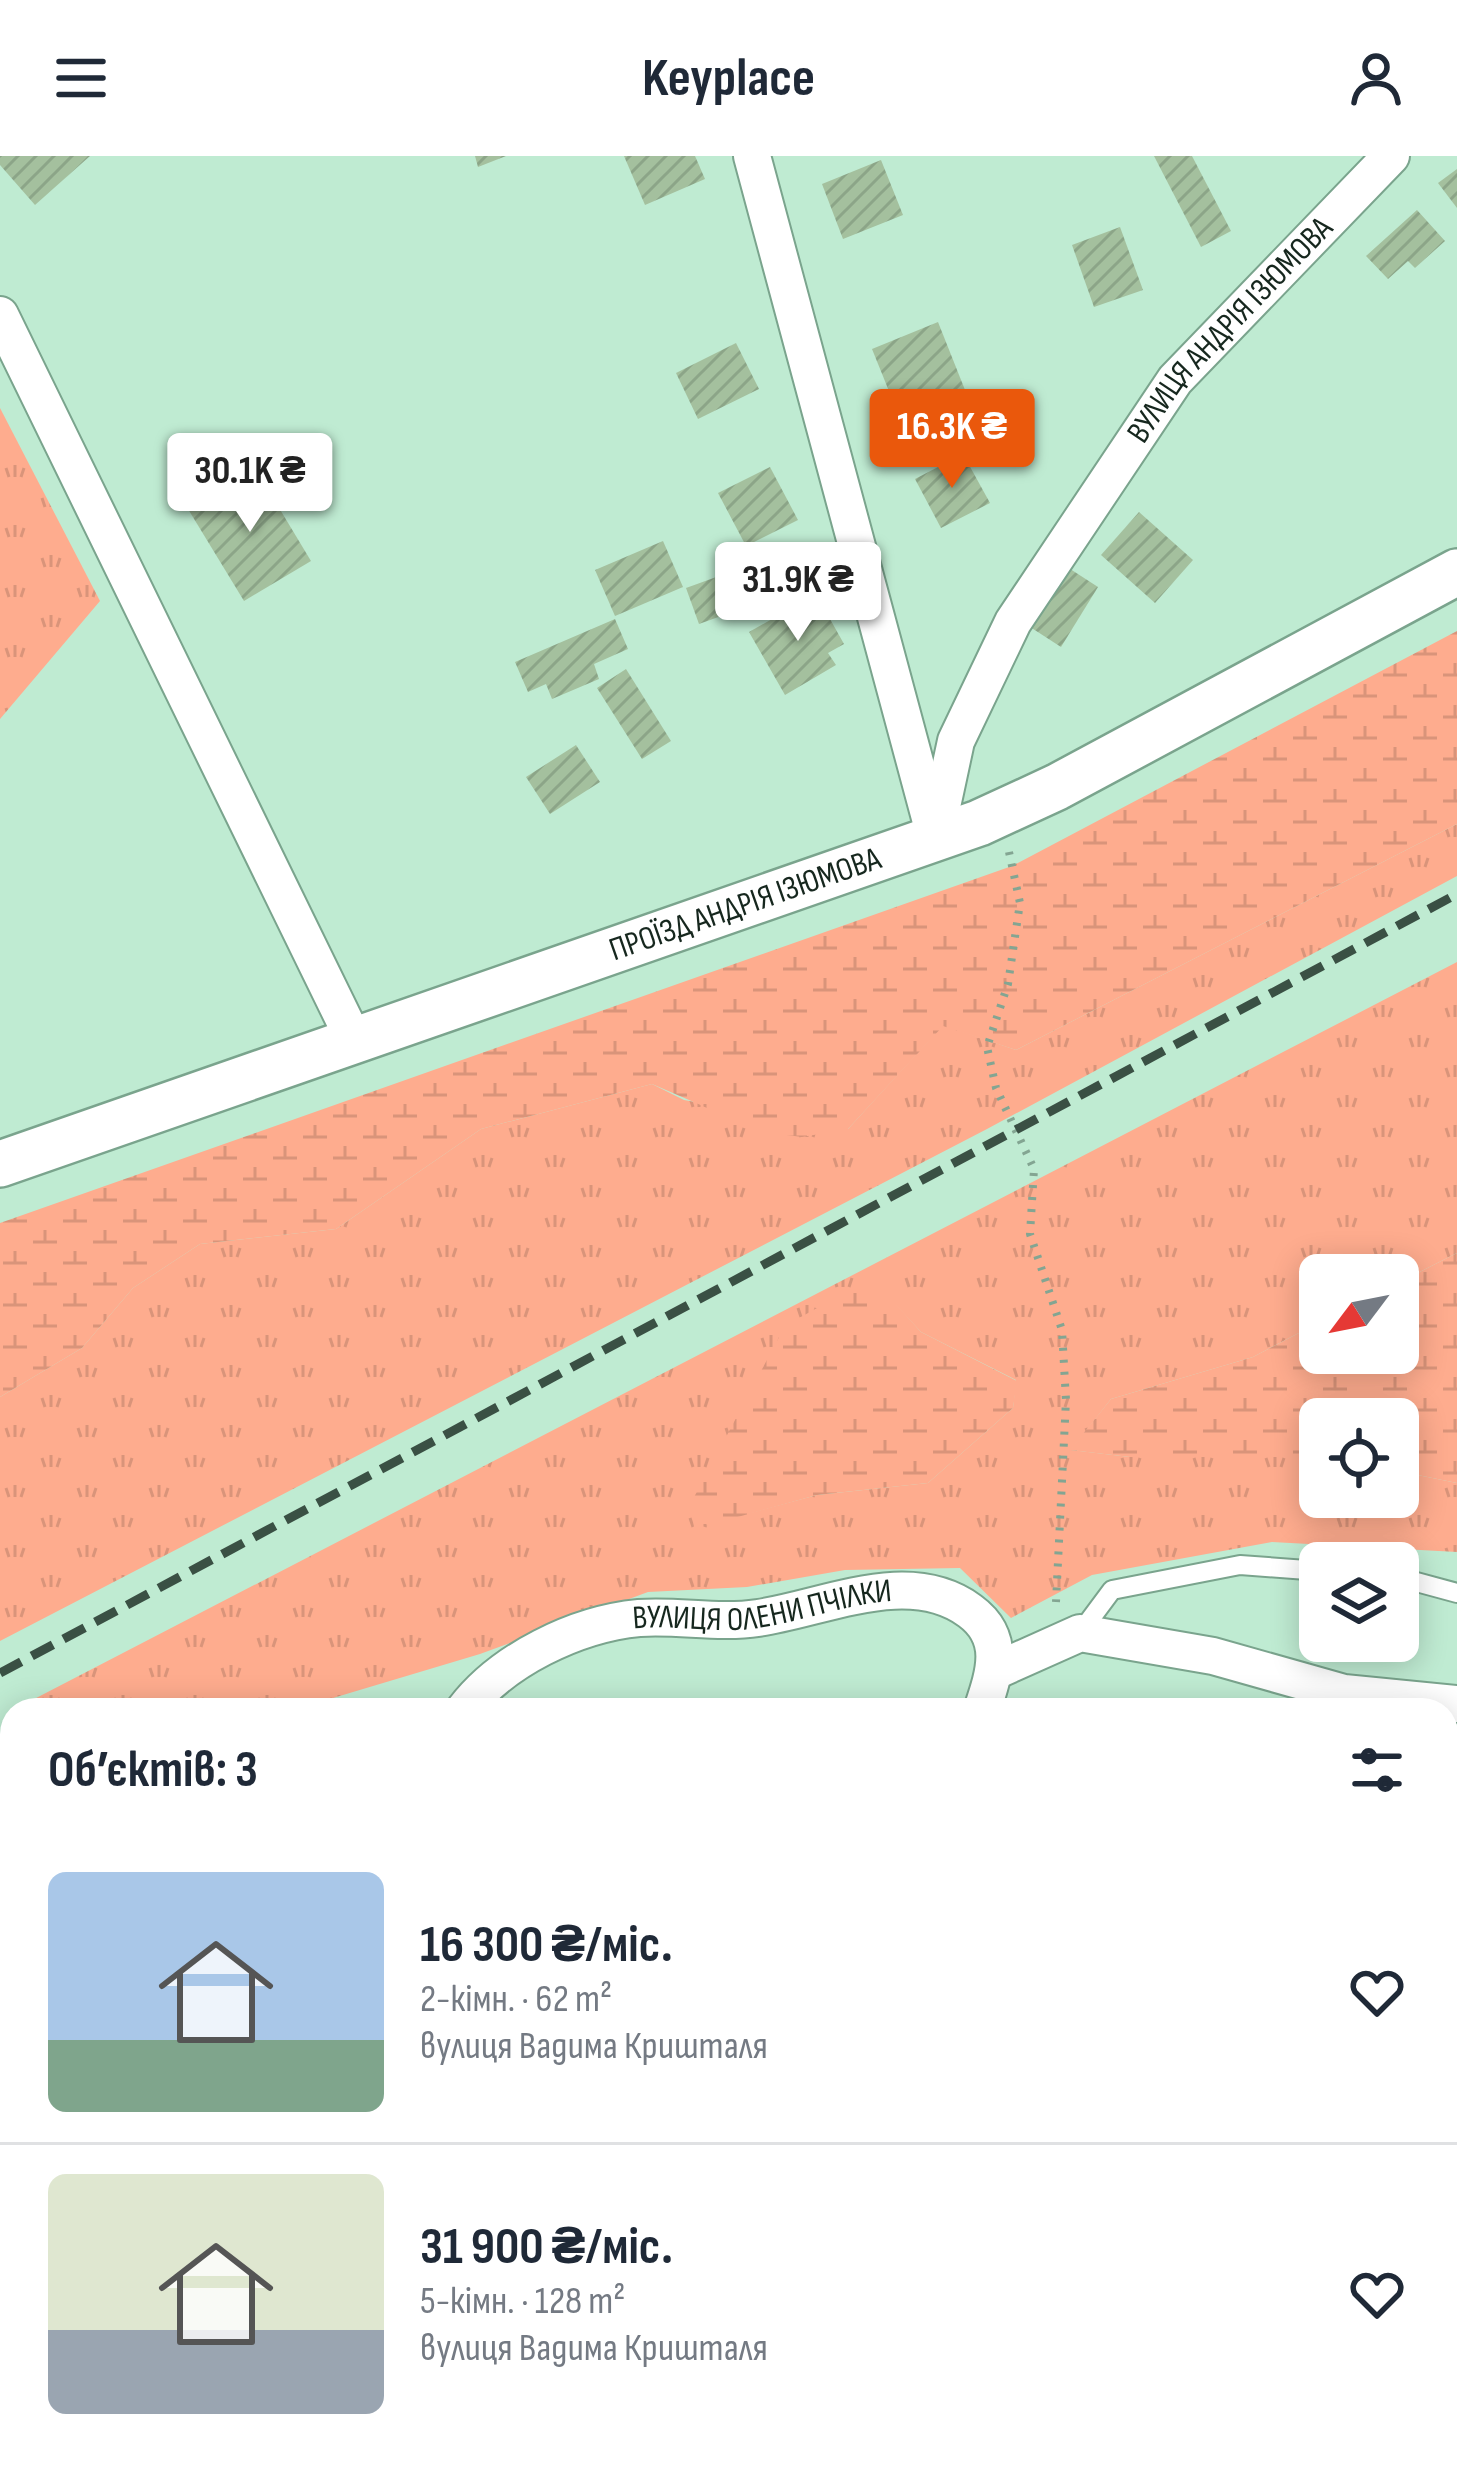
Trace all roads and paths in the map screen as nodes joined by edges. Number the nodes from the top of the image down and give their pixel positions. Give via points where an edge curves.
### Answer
1 (752, 156) edge
2 (1391, 156) edge
3 (0, 315) edge
4 (1457, 572) edge
5 (935, 838) junction
6 (1010, 856) dead end
7 (354, 1040) junction
8 (0, 1164) edge
9 (1299, 1569) edge
10 (1419, 1582) edge
11 (1457, 1592) edge
12 (1066, 1639) junction
13 (995, 1671) junction
14 (475, 1698) edge
15 (986, 1698) edge
16 (1400, 1698) edge

1 - 5 street
2 - 5 street, ВУЛИЦЯ АНДРІЯ ІЗЮМОВА via 1175,380 1025,603 956,741
3 - 7 street
4 - 5 street, ПРОЇЗД АНДРІЯ ІЗЮМОВА via 1058,787
5 - 7 street, ПРОЇЗД АНДРІЯ ІЗЮМОВА
6 - 12 path via 1020,903 1008,984 987,1047 996,1088 1034,1168 1030,1234 1062,1330
7 - 8 street, ПРОЇЗД АНДРІЯ ІЗЮМОВА
9 - 12 lane via 1240,1565 1112,1590
10 - 11 lane
12 - 13 street
12 - 16 street via 1213,1656 1343,1693
13 - 14 street, ВУЛИЦЯ ОЛЕНИ ПЧІЛКИ via 996,1648 979,1618 933,1592 905,1591 760,1618 635,1618 518,1662
13 - 15 street

